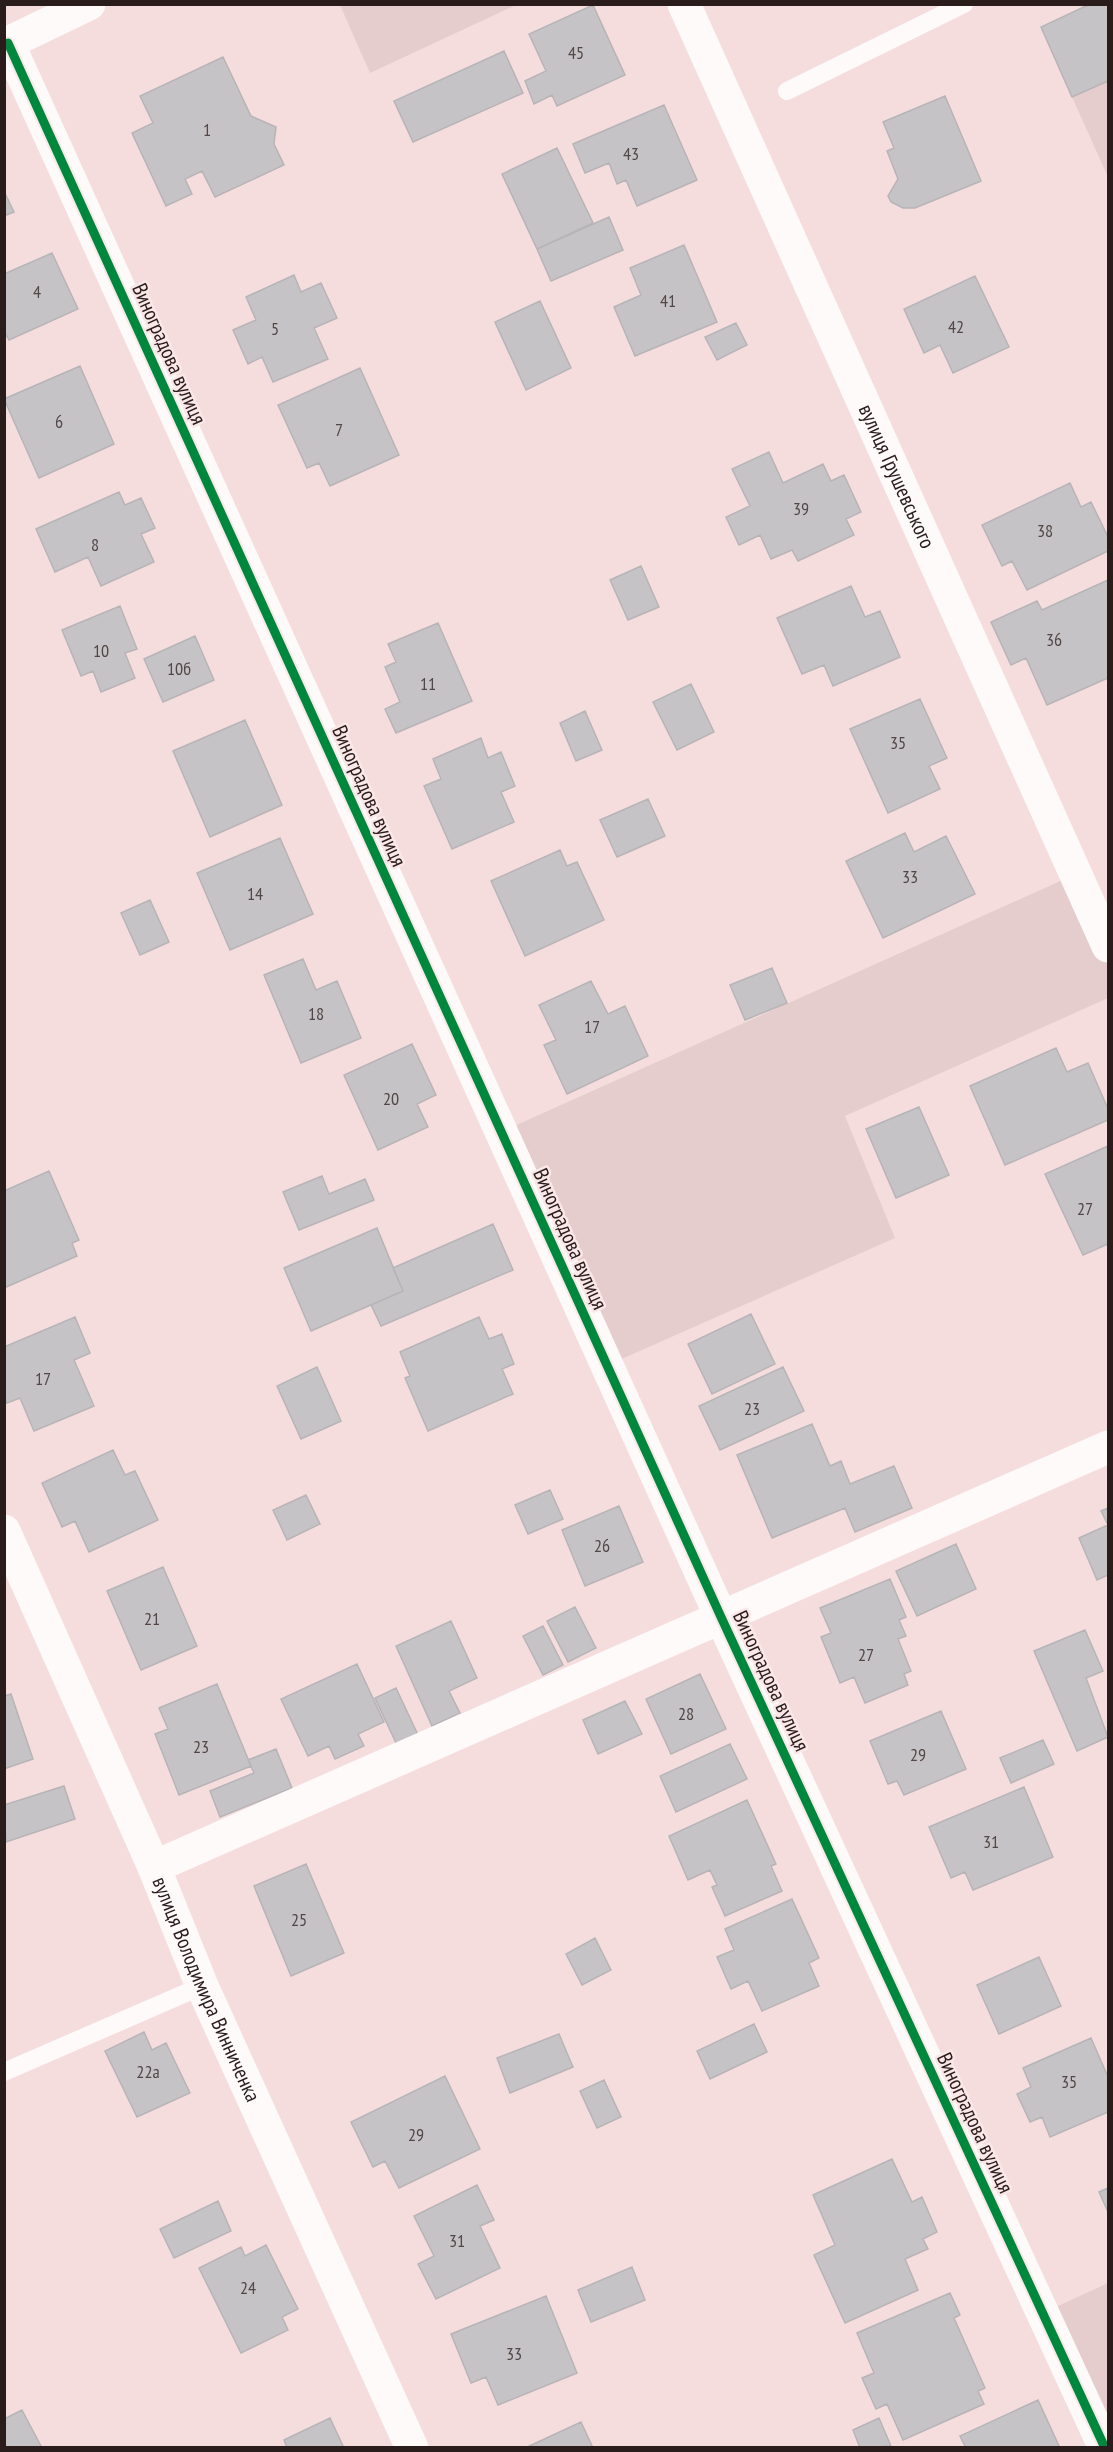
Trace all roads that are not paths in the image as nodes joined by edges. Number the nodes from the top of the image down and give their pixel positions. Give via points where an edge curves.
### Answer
1 (89, 4) edge
2 (684, 4) edge
3 (964, 4) edge
4 (6, 44) edge
5 (788, 91) dead end
6 (1108, 946) edge
7 (1108, 1447) edge
8 (4, 1531) edge
9 (721, 1617) junction
10 (154, 1867) junction
11 (202, 1986) junction
12 (4, 2072) edge
13 (412, 2448) edge
14 (1105, 2448) edge

1 - 4 street
2 - 6 street, вулиця Грушевського
3 - 5 lane
4 - 9 street, Виноградова вулиця
7 - 9 street
8 - 10 street, вулиця Володимира Винниченка
9 - 10 street
9 - 14 street, Виноградова вулиця
10 - 11 street, вулиця Володимира Винниченка
11 - 12 lane
11 - 13 street, вулиця Володимира Винниченка

